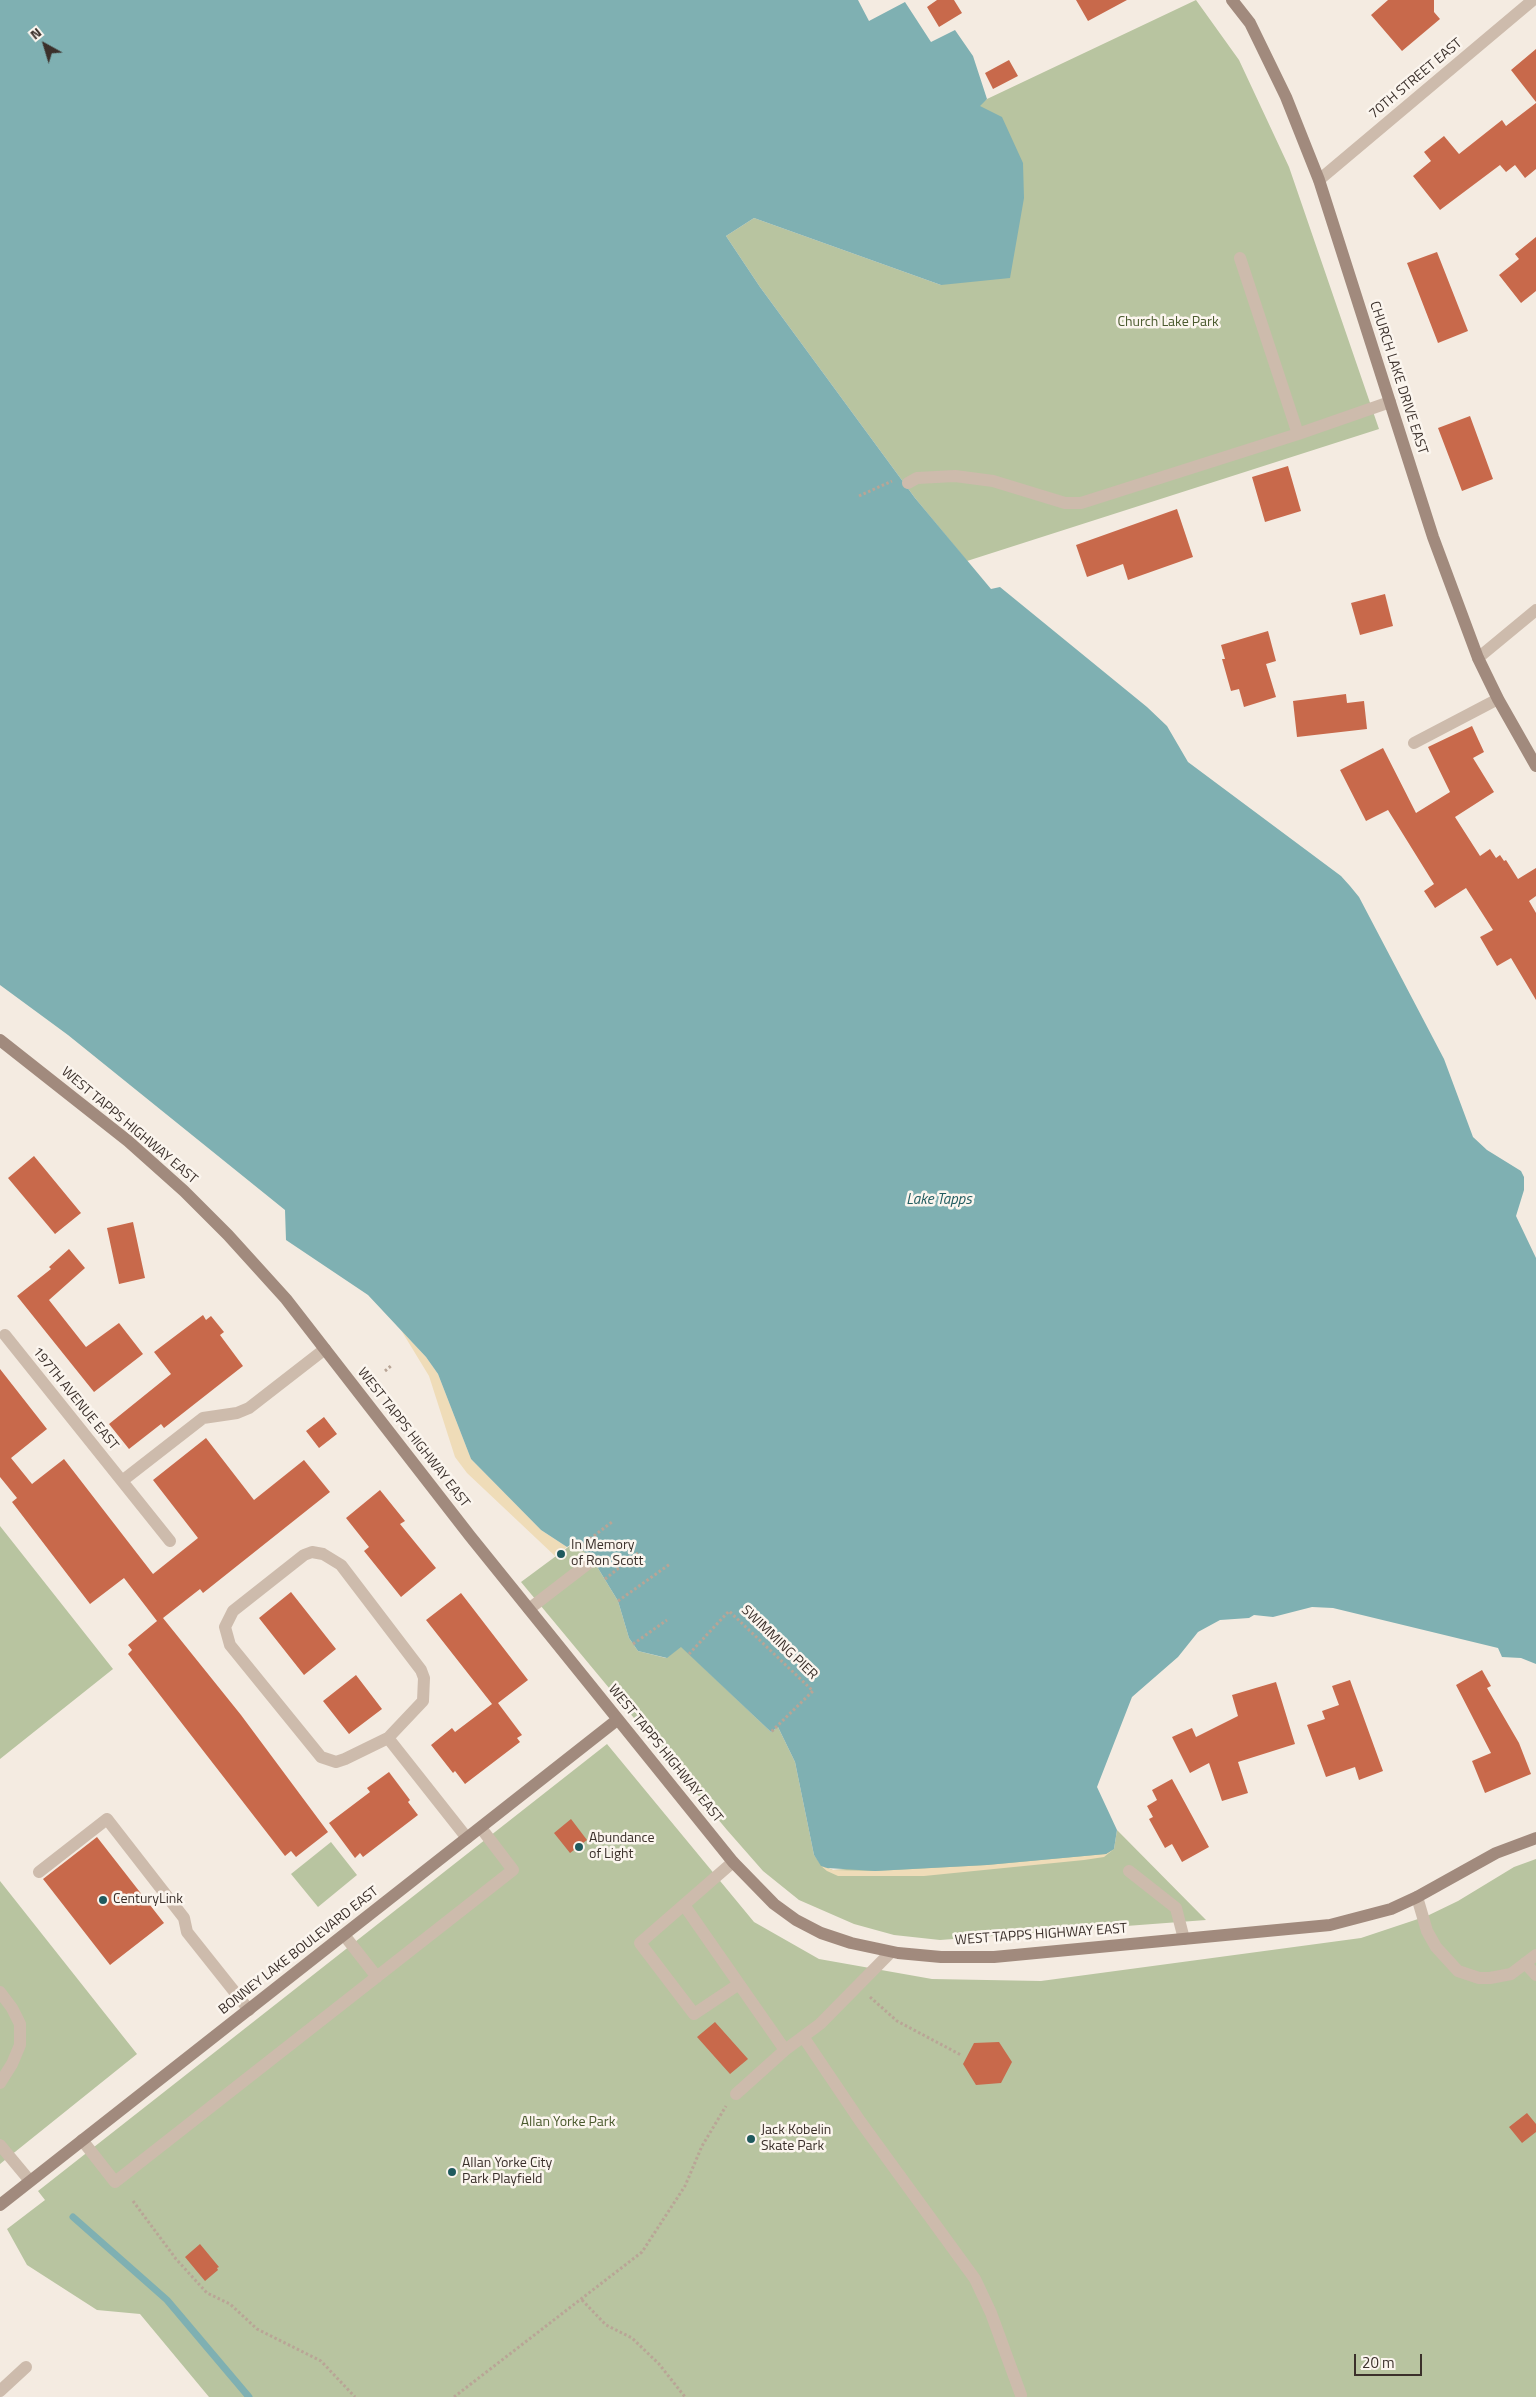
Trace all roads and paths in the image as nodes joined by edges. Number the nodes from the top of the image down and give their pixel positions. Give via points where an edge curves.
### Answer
1 (1232, 0) edge
2 (1532, 0) edge
3 (1319, 180) junction
4 (1240, 258) dead end
5 (1390, 402) junction
6 (1298, 434) junction
7 (893, 480) dead end
8 (908, 483) dead end
9 (859, 496) dead end
10 (1536, 610) edge
11 (1478, 658) junction
12 (1498, 699) junction
13 (1414, 743) dead end
14 (1536, 766) edge
15 (0, 1040) edge
16 (5, 1335) dead end
17 (325, 1349) junction
18 (392, 1365) dead end
19 (385, 1371) dead end
20 (122, 1481) junction
21 (612, 1522) dead end
22 (170, 1541) dead end
23 (580, 1547) dead end
24 (638, 1553) dead end
25 (590, 1562) dead end
26 (670, 1564) dead end
27 (605, 1579) dead end
28 (618, 1601) dead end
29 (528, 1609) junction
30 (667, 1620) dead end
31 (633, 1644) dead end
32 (689, 1654) dead end
33 (617, 1720) junction
34 (771, 1732) dead end
35 (388, 1738) junction
36 (481, 1828) junction
37 (466, 1838) junction
38 (1536, 1838) edge
39 (732, 1862) junction
40 (1129, 1871) dead end
41 (39, 1872) dead end
42 (1417, 1897) junction
43 (684, 1905) junction
44 (344, 1935) junction
45 (1184, 1939) junction
46 (891, 1952) junction
47 (1536, 1955) edge
48 (1525, 1963) junction
49 (1536, 1975) edge
50 (377, 1977) junction
51 (739, 1984) junction
52 (858, 1986) junction
53 (0, 1992) edge
54 (249, 2010) junction
55 (804, 2038) junction
56 (785, 2050) junction
57 (961, 2055) dead end
58 (0, 2083) edge
59 (736, 2094) joint
60 (82, 2140) junction
61 (0, 2145) edge
62 (30, 2181) junction
63 (133, 2202) dead end
64 (0, 2204) edge
65 (582, 2300) junction
66 (26, 2367) dead end
67 (0, 2391) edge
68 (1021, 2395) dead end
69 (355, 2397) edge
70 (454, 2397) edge
71 (685, 2397) edge

1 - 3 street, CHURCH LAKE DRIVE EAST via 1250,24 1286,97
2 - 3 street, 70TH STREET EAST
3 - 5 street, CHURCH LAKE DRIVE EAST
4 - 6 street
5 - 6 street
5 - 11 street, CHURCH LAKE DRIVE EAST via 1433,537
6 - 8 street via 1081,503 1041,498 993,481 955,476 917,478
7 - 9 path
10 - 11 street
11 - 12 street, CHURCH LAKE DRIVE EAST
12 - 13 street
12 - 14 street, CHURCH LAKE DRIVE EAST
15 - 17 street, WEST TAPPS HIGHWAY EAST via 184,1191 286,1299
16 - 20 street, 197TH AVENUE EAST
17 - 20 street via 249,1408 203,1418
17 - 29 street, WEST TAPPS HIGHWAY EAST
18 - 19 path
20 - 22 street, 197TH AVENUE EAST
21 - 23 path
24 - 27 path
25 - 29 street
26 - 28 path
29 - 33 street, WEST TAPPS HIGHWAY EAST
30 - 31 path
32 - 34 path, SWIMMING PIER via 728,1611 813,1692
33 - 36 street, BONNEY LAKE BOULEVARD EAST
33 - 39 street, WEST TAPPS HIGHWAY EAST
35 - 35 street via 423,1701 421,1670 341,1565 324,1554 312,1552 304,1555 233,1611 225,1627 230,1645 320,1757 336,1762
35 - 37 street
36 - 37 street, BONNEY LAKE BOULEVARD EAST
36 - 50 street via 513,1870
37 - 44 street, BONNEY LAKE BOULEVARD EAST
38 - 42 street, WEST TAPPS HIGHWAY EAST via 1496,1852
39 - 43 street
39 - 46 street, WEST TAPPS HIGHWAY EAST via 774,1904 796,1920 851,1943
40 - 45 street via 1176,1908
41 - 54 street via 107,1819 184,1918 187,1932
42 - 45 street, WEST TAPPS HIGHWAY EAST via 1392,1909 1346,1922
42 - 48 street via 1427,1931 1436,1947 1458,1971 1468,1976 1490,1978 1511,1974
43 - 51 street
43 - 51 street via 640,1943 694,2014
44 - 50 street
44 - 54 street, BONNEY LAKE BOULEVARD EAST
45 - 46 street, WEST TAPPS HIGHWAY EAST via 994,1957 940,1957
46 - 52 street
47 - 48 street
48 - 49 street
50 - 60 street via 115,2182
51 - 56 street
52 - 55 street
52 - 57 path via 897,2021
53 - 58 street via 20,2024 20,2045
54 - 60 street, BONNEY LAKE BOULEVARD EAST
55 - 56 street
55 - 68 street via 975,2280 991,2313
56 - 59 street
59 - 65 path via 702,2146 685,2186 642,2252
60 - 62 street, BONNEY LAKE BOULEVARD EAST
61 - 62 street
62 - 64 street, BONNEY LAKE BOULEVARD EAST
63 - 69 path via 176,2259 207,2293 230,2304 257,2329 321,2361
65 - 70 path
65 - 71 path via 606,2325 632,2338
66 - 67 street

